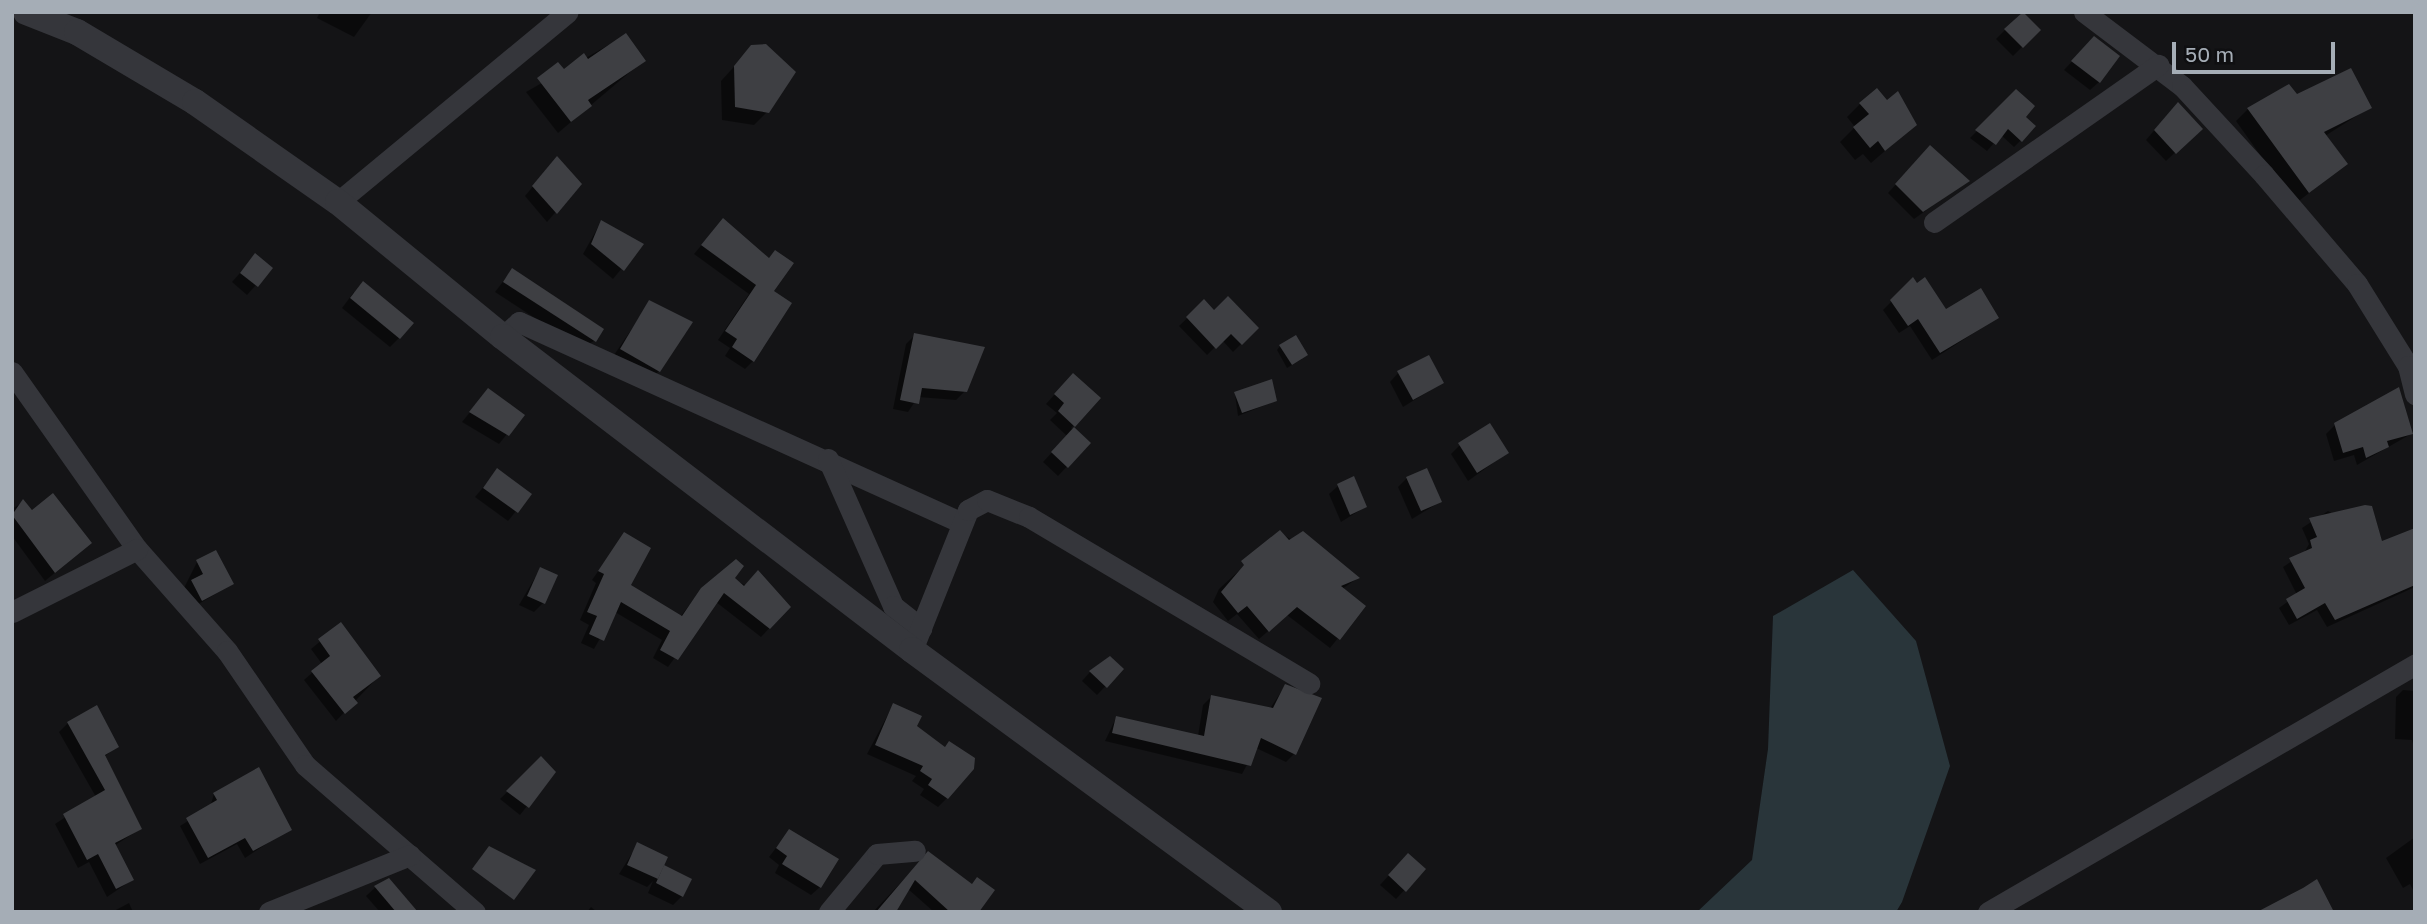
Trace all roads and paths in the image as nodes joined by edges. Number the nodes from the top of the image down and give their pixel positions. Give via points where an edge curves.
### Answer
1 (26, 12) edge
2 (568, 12) edge
3 (2084, 12) edge
4 (2158, 65) junction
5 (338, 202) junction
6 (1934, 222) dead end
7 (503, 337) junction
8 (2411, 365) edge
9 (12, 372) edge
10 (2415, 394) edge
11 (828, 459) junction
12 (962, 523) junction
13 (137, 549) junction
14 (12, 612) edge
15 (917, 639) junction
16 (2415, 664) edge
17 (1309, 683) dead end
18 (915, 851) dead end
19 (410, 855) junction
20 (463, 908) edge
21 (269, 912) edge
22 (829, 912) edge
23 (1269, 912) edge
24 (1988, 912) edge

1 - 5 street via 77,32 195,102
2 - 5 street
3 - 4 street
4 - 6 street
4 - 8 street via 2357,284
5 - 7 street
7 - 11 street via 519,322 765,438
7 - 15 street
8 - 10 street
9 - 13 street
11 - 12 street
11 - 15 street via 893,606
12 - 15 street
12 - 17 street via 968,510 988,500 1029,517
13 - 14 street
13 - 19 street via 227,651 305,765
15 - 23 street
16 - 24 street
18 - 22 street via 877,854
19 - 20 street
19 - 21 street

